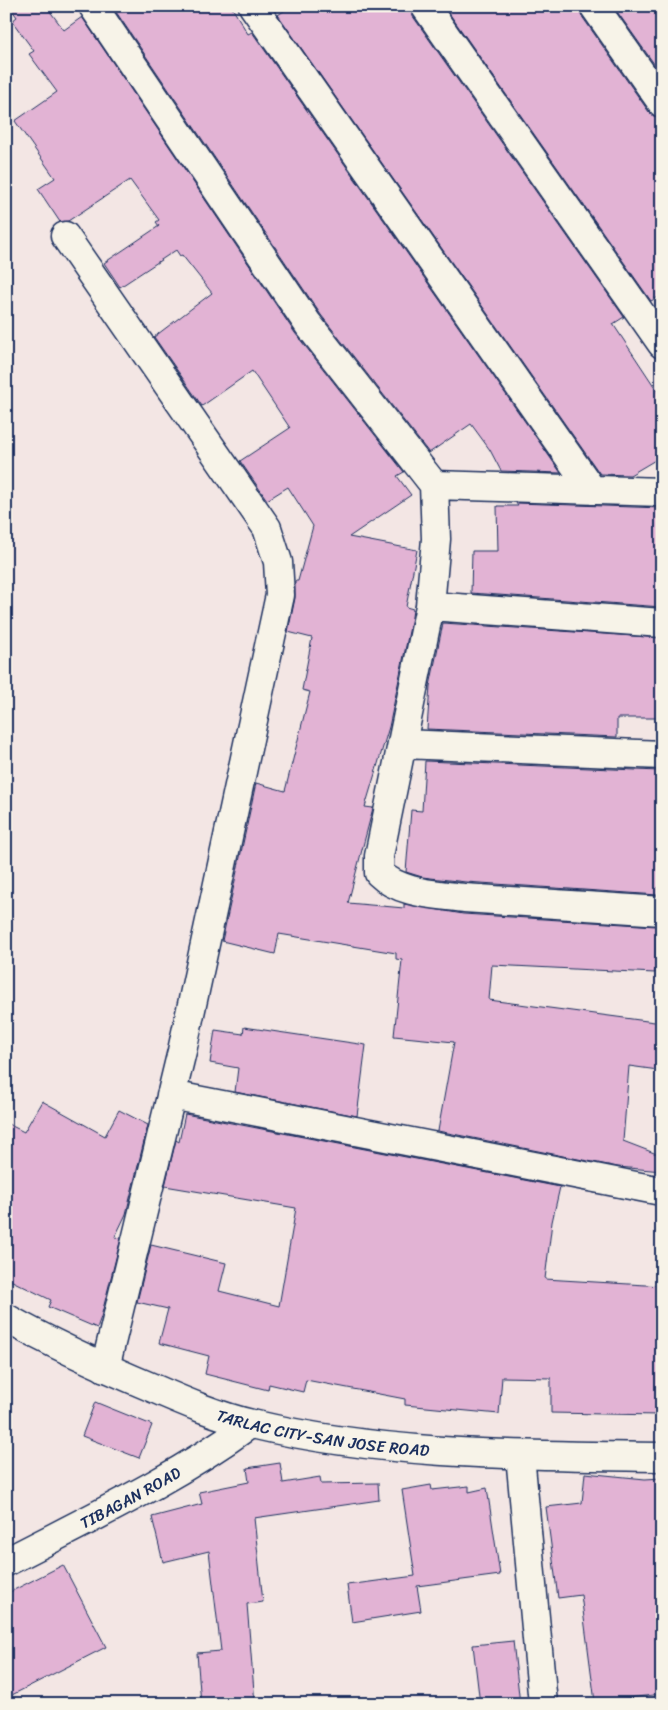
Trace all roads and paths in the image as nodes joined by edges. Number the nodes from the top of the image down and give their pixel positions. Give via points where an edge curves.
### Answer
1 (93, 6) edge
2 (253, 6) edge
3 (425, 6) edge
4 (594, 6) edge
5 (662, 103) edge
6 (65, 236) dead end
7 (662, 344) edge
8 (434, 485) junction
9 (592, 490) junction
10 (662, 492) edge
11 (430, 606) junction
12 (662, 623) edge
13 (403, 744) junction
14 (662, 755) edge
15 (662, 910) edge
16 (172, 1095) junction
17 (661, 1191) edge
18 (6, 1318) edge
19 (105, 1368) junction
20 (250, 1424) junction
21 (520, 1455) junction
22 (662, 1457) edge
23 (6, 1562) edge
24 (543, 1704) edge

1 - 8 street via 308,324
2 - 9 street
3 - 7 street
4 - 5 street
6 - 16 street via 266,528 278,562 280,595
8 - 9 street
8 - 11 street via 436,539
9 - 10 street
11 - 12 street
11 - 13 street
13 - 14 street
13 - 15 street via 379,856 379,873 384,879 412,890 464,898
16 - 17 street
16 - 19 street
18 - 19 street, TARLAC CITY-SAN JOSE ROAD
19 - 20 street, TARLAC CITY-SAN JOSE ROAD via 201,1408
20 - 21 street, TARLAC CITY-SAN JOSE ROAD via 345,1442
20 - 23 street, TIBAGAN ROAD via 188,1466
21 - 22 street, TARLAC CITY-SAN JOSE ROAD
21 - 24 street

